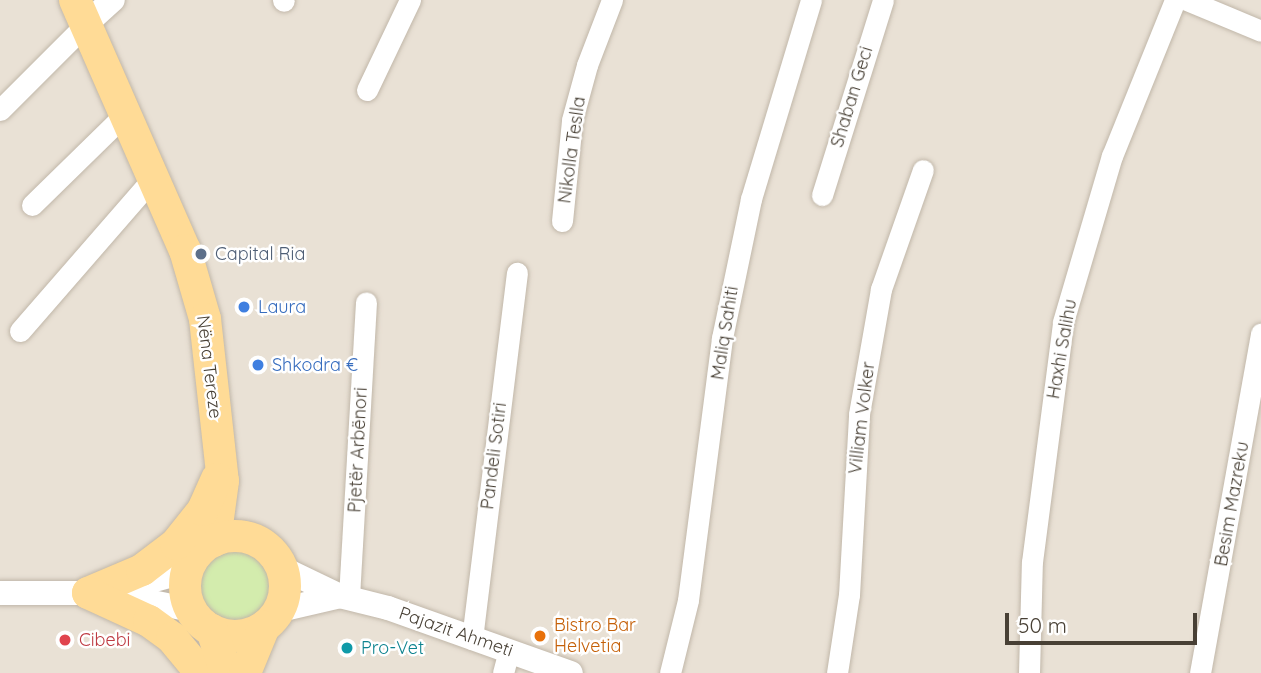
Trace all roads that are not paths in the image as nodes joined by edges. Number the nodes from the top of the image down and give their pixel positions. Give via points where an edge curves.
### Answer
1 (113, 0) edge
2 (410, 0) edge
3 (612, 0) edge
4 (811, 0) edge
5 (883, 0) edge
6 (1175, 0) edge
7 (1187, 0) edge
8 (1214, 4) edge
9 (81, 12) edge
10 (1261, 31) edge
11 (367, 90) dead end
12 (0, 110) edge
13 (126, 113) junction
14 (923, 170) dead end
15 (153, 177) junction
16 (822, 195) dead end
17 (32, 205) dead end
18 (562, 221) dead end
19 (517, 273) dead end
20 (366, 302) dead end
21 (20, 331) dead end
22 (1261, 333) edge
23 (222, 474) junction
24 (252, 538) junction
25 (215, 540) junction
26 (282, 568) junction
27 (187, 571) junction
28 (0, 593) edge
29 (98, 593) junction
30 (345, 597) junction
31 (272, 618) junction
32 (202, 620) junction
33 (472, 639) junction
34 (506, 662) edge
35 (201, 673) edge
36 (226, 673) edge
37 (245, 673) edge
38 (570, 673) edge
39 (670, 673) edge
40 (837, 673) edge
41 (1029, 673) edge
42 (1200, 673) edge

1 - 9 street
2 - 11 street
3 - 18 street, Nikolla Teslla via 572,120
4 - 39 street, Maliq Sahiti via 751,199 722,338 688,600
5 - 16 street, Shaban Geci
6 - 41 street, Haxhi Salihu via 1112,156 1063,322 1032,562
7 - 8 street
8 - 10 street
9 - 12 street
9 - 13 main road, Nëna Tereze
13 - 15 main road, Nëna Tereze
13 - 17 street
14 - 40 street, Villiam Volker via 881,289 859,414 849,595
15 - 21 street
15 - 23 main road, Nëna Tereze via 185,250 205,319
19 - 33 street, Pandeli Sotiri
20 - 30 street, Pjetër Arbënori
22 - 42 street, Besim Mazreku
23 - 24 main road, Nëna Tereze
23 - 25 main road, Nëna Tereze
23 - 29 main road via 203,510 176,544 142,570
24 - 25 main road
24 - 26 main road via 275,555
25 - 27 main road via 200,550
26 - 30 street, Pajazit Ahmeti
26 - 31 main road via 285,582
27 - 29 street
27 - 32 main road
28 - 29 street
29 - 32 street
29 - 35 main road via 172,638
30 - 31 street
30 - 33 street, Pajazit Ahmeti
31 - 32 main road via 239,636
31 - 37 main road
32 - 36 main road
33 - 34 street, Pajazit Ahmeti
34 - 38 street, Pajazit Ahmeti

